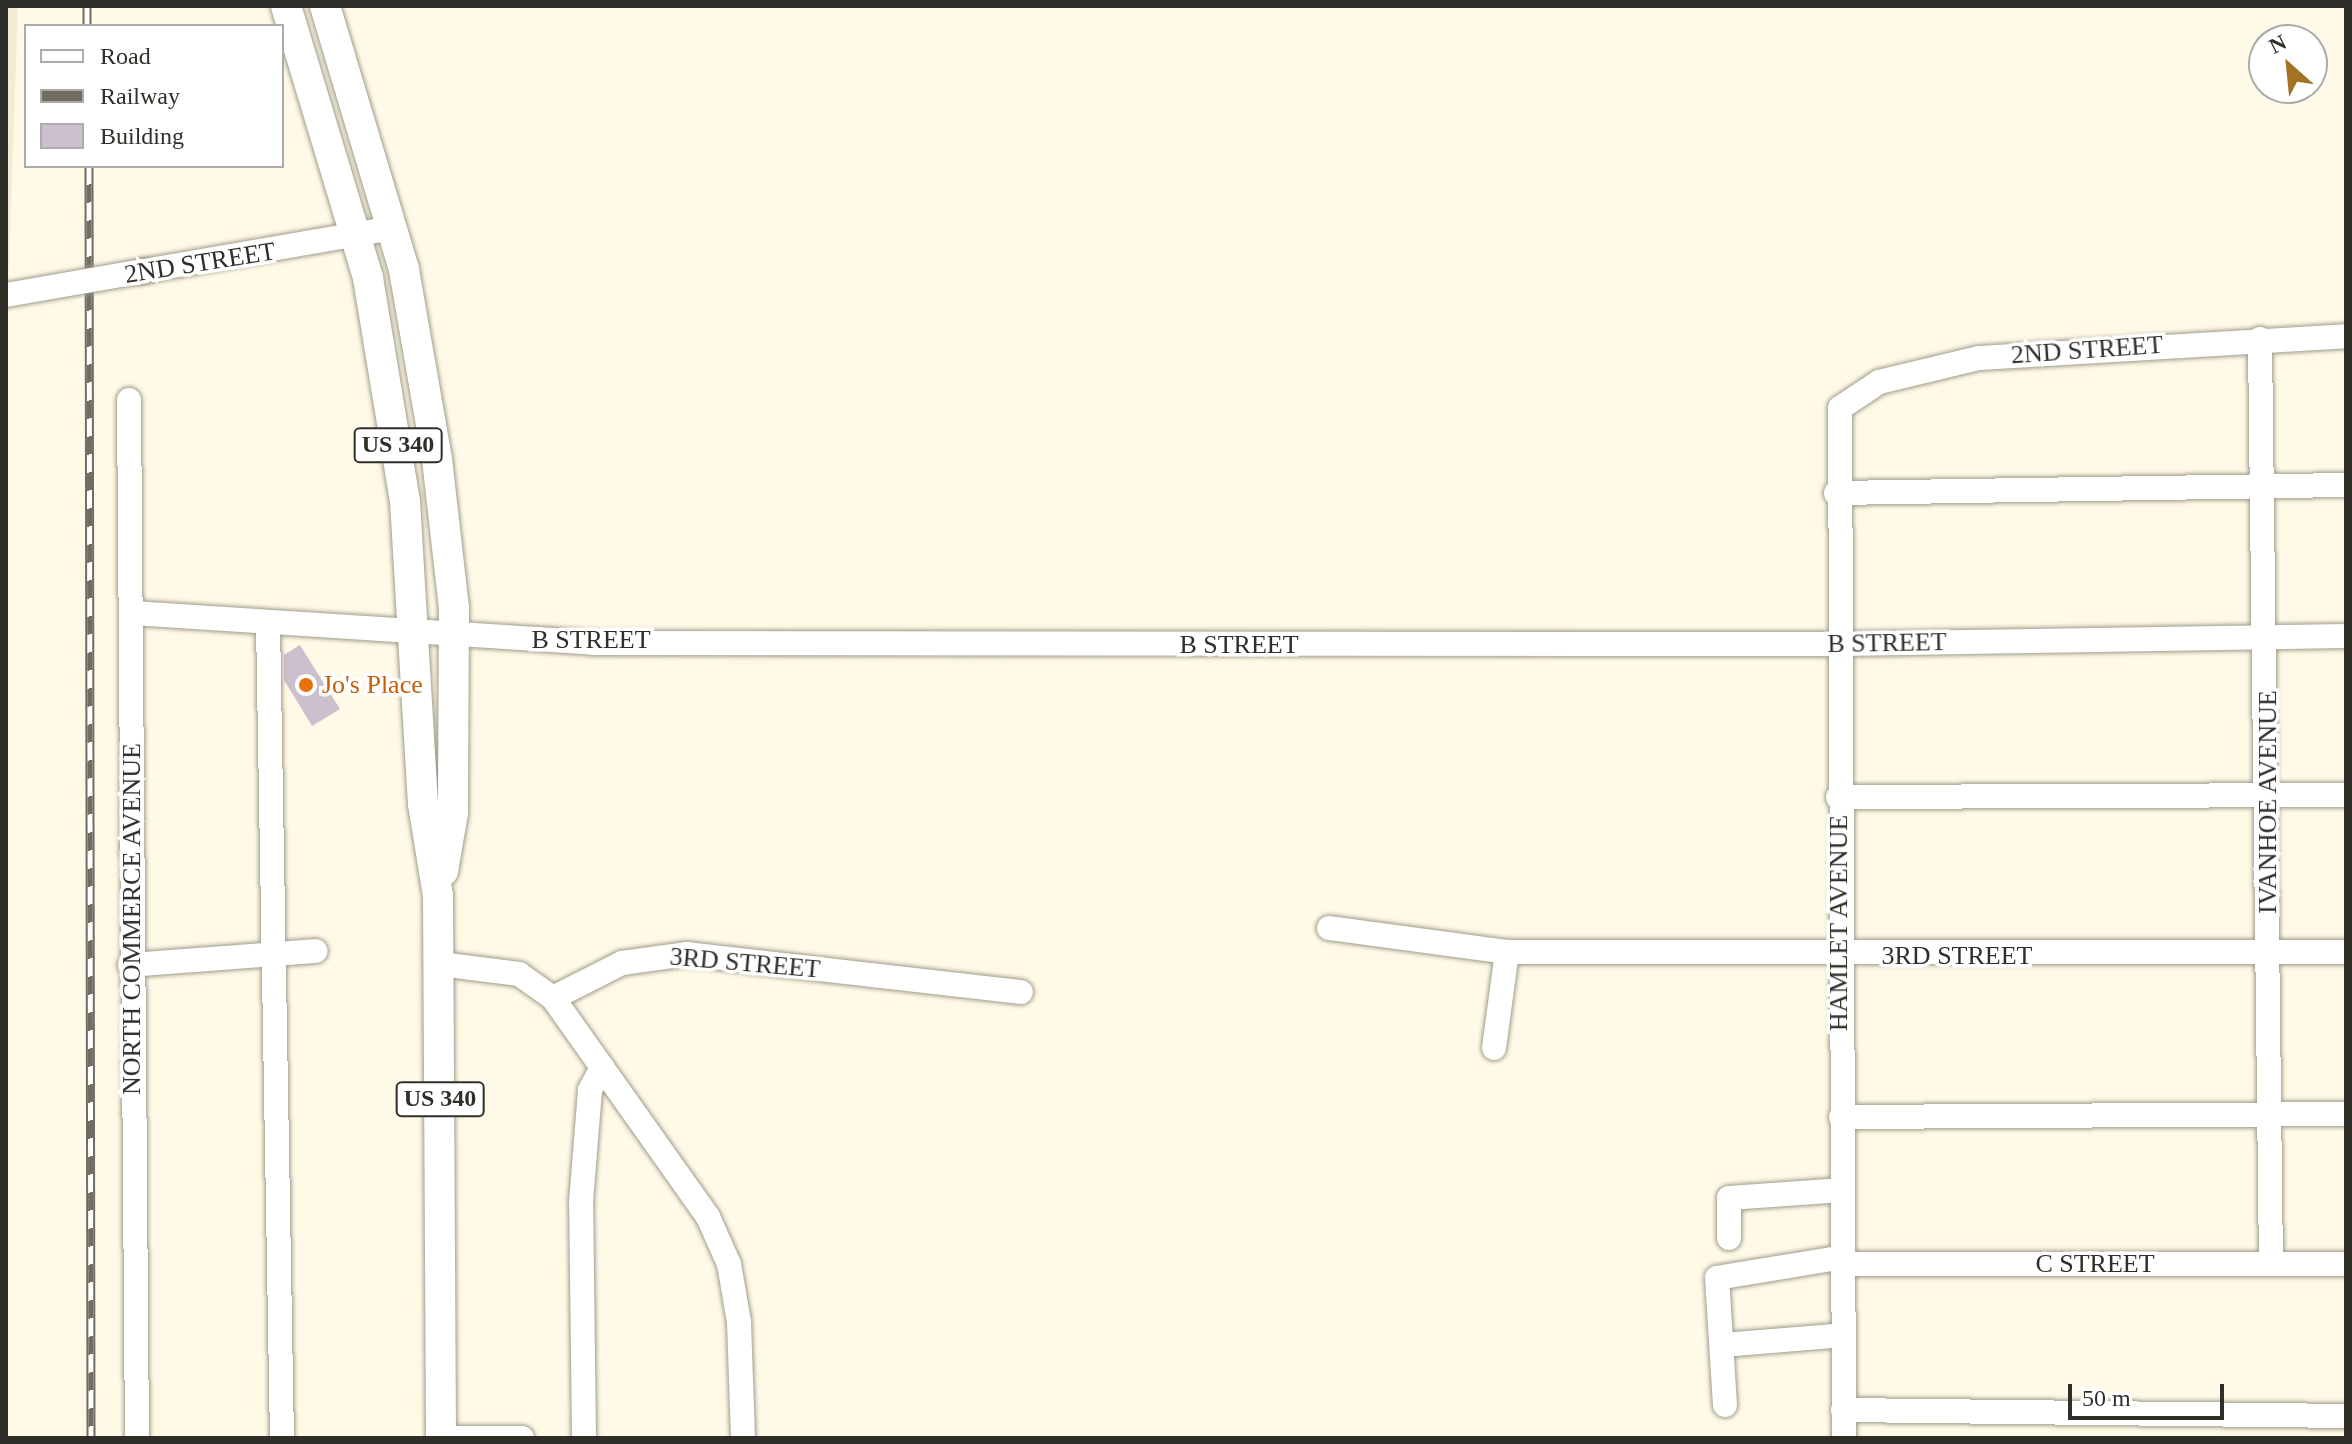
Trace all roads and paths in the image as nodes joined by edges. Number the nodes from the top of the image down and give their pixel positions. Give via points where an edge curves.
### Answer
1 (286, 6) edge
2 (325, 6) edge
3 (393, 228) junction
4 (356, 236) junction
5 (6, 295) edge
6 (2346, 336) edge
7 (2260, 339) junction
8 (129, 400) dead end
9 (1840, 408) joint
10 (2346, 485) edge
11 (2262, 486) junction
12 (1836, 493) junction
13 (133, 613) junction
14 (268, 622) junction
15 (415, 630) junction
16 (2267, 635) junction
17 (2346, 636) edge
18 (454, 638) junction
19 (1837, 644) junction
20 (2346, 795) edge
21 (1838, 797) junction
22 (2266, 799) junction
23 (438, 896) junction
24 (1329, 928) dead end
25 (315, 951) dead end
26 (1507, 952) junction
27 (2346, 952) edge
28 (2269, 954) junction
29 (1839, 957) junction
30 (272, 958) junction
31 (440, 964) junction
32 (130, 965) junction
33 (1021, 992) dead end
34 (553, 998) junction
35 (1494, 1048) dead end
36 (602, 1067) junction
37 (2270, 1113) junction
38 (2346, 1114) edge
39 (1841, 1117) junction
40 (1843, 1190) junction
41 (1729, 1238) dead end
42 (1844, 1261) junction
43 (2271, 1264) junction
44 (2346, 1264) edge
45 (1844, 1335) junction
46 (1723, 1345) junction
47 (1725, 1405) dead end
48 (1843, 1410) junction
49 (2346, 1416) edge
50 (137, 1438) edge
51 (282, 1438) edge
52 (441, 1438) edge
53 (491, 1438) edge
54 (522, 1438) edge
55 (584, 1438) edge
56 (743, 1438) edge
57 (1844, 1438) edge

1 - 4 main road, US 340
2 - 3 main road, US 340
3 - 4 street, 2ND STREET
3 - 18 main road, US 340 via 437,459
4 - 5 street, 2ND STREET, bridge
4 - 15 main road, US 340 via 391,388
6 - 7 street, 2ND STREET
7 - 9 street, 2ND STREET via 1979,358 1879,382
7 - 11 street, IVANHOE AVENUE
8 - 13 street, NORTH COMMERCE AVENUE
9 - 12 street, HAMLET AVENUE
10 - 11 street
11 - 12 street
11 - 16 street, IVANHOE AVENUE
12 - 19 street, HAMLET AVENUE
13 - 14 street, B STREET
13 - 32 street, NORTH COMMERCE AVENUE
14 - 15 street, B STREET
14 - 30 street
15 - 18 street, B STREET
15 - 23 main road, US 340 via 423,804
16 - 17 street, B STREET
16 - 19 street, B STREET
16 - 22 street, IVANHOE AVENUE
18 - 19 street, B STREET
18 - 23 main road, US 340 via 453,813
19 - 21 street, HAMLET AVENUE
20 - 22 street
21 - 22 street
21 - 29 street, HAMLET AVENUE
22 - 28 street, IVANHOE AVENUE
23 - 31 main road, US 340
24 - 26 street, 3RD STREET
25 - 30 street
26 - 29 street, 3RD STREET
26 - 35 street
27 - 28 street, 3RD STREET
28 - 29 street, 3RD STREET
28 - 37 street, IVANHOE AVENUE
29 - 39 street, HAMLET AVENUE
30 - 32 street
30 - 51 street
31 - 34 street via 519,974
31 - 52 main road, US 340
32 - 50 street, NORTH COMMERCE AVENUE
33 - 34 street, 3RD STREET via 687,954 622,963
34 - 36 street
36 - 55 street via 590,1090 581,1202
36 - 56 street via 724,1247 739,1322
37 - 38 street
37 - 39 street
37 - 43 street, IVANHOE AVENUE
39 - 40 street, HAMLET AVENUE
40 - 41 street via 1729,1198
40 - 42 street, HAMLET AVENUE
42 - 43 street, C STREET
42 - 45 street, HAMLET AVENUE
42 - 46 street, C STREET via 1717,1278
43 - 44 street, C STREET
45 - 46 street
45 - 48 street, HAMLET AVENUE
46 - 47 street
48 - 49 street
48 - 57 street, HAMLET AVENUE
52 - 53 street
53 - 54 street

